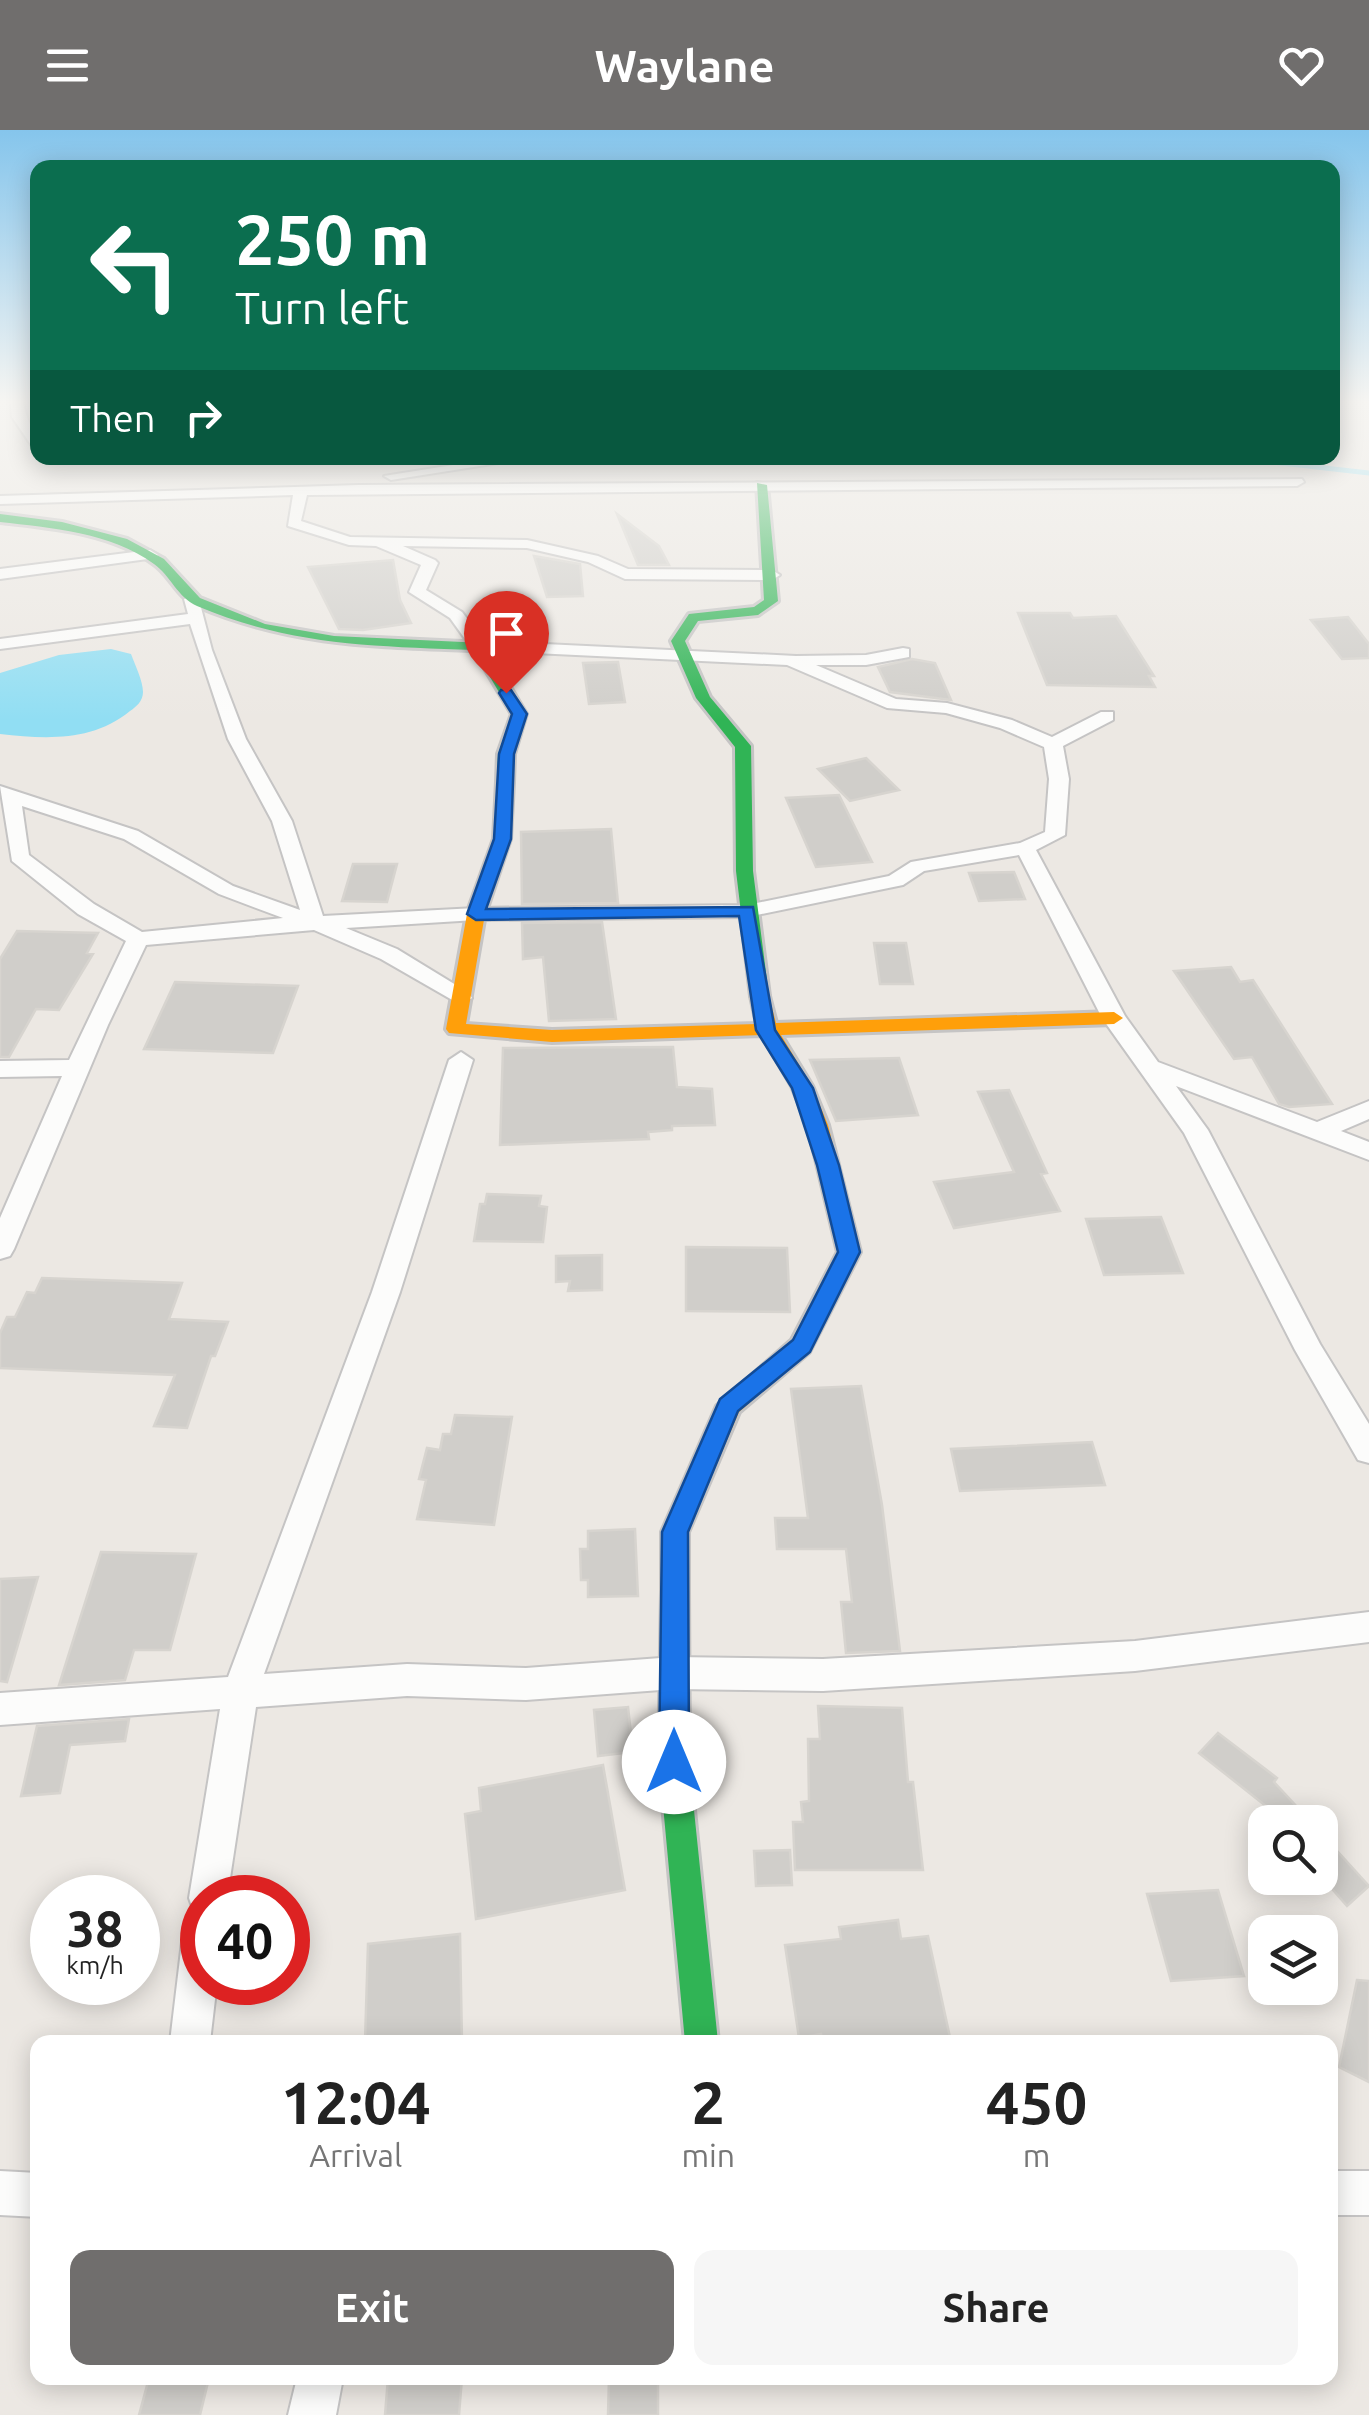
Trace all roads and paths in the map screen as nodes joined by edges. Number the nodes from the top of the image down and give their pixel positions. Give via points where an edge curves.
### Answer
1 (297, 507) edge
2 (762, 507) edge
3 (0, 518) edge
4 (378, 542) junction
5 (150, 556) junction
6 (0, 574) edge
7 (772, 575) junction
8 (194, 608) junction
9 (0, 644) edge
10 (480, 646) junction
11 (902, 653) dead end
12 (681, 655) junction
13 (790, 660) junction
14 (1107, 716) dead end
15 (1053, 744) junction
16 (6, 794) edge
17 (1025, 848) junction
18 (747, 911) junction
19 (476, 914) junction
20 (314, 923) junction
21 (138, 939) junction
22 (461, 998) junction
23 (1114, 1018) junction
24 (766, 1030) junction
25 (461, 1060) dead end
26 (1149, 1067) junction
27 (78, 1068) junction
28 (0, 1069) edge
29 (1369, 1109) edge
30 (1319, 1131) junction
31 (1369, 1151) edge
32 (0, 1248) edge
33 (1369, 1451) edge
34 (1369, 1627) edge
35 (674, 1672) junction
36 (241, 1689) junction
37 (0, 1709) edge
38 (212, 1875) edge
39 (194, 2005) edge
40 (191, 2035) edge
41 (701, 2035) edge
42 (0, 2192) edge
43 (30, 2194) edge
44 (1338, 2194) edge
45 (1369, 2194) edge
46 (318, 2385) edge
47 (312, 2415) edge

1 - 4 street via 293,523 349,541
2 - 7 street
3 - 5 street via 64,524
4 - 7 street via 527,544 625,574
4 - 10 street via 430,563 417,592 456,616
5 - 6 street
5 - 8 street via 167,567
7 - 12 street via 771,601 758,612 694,617 678,641
8 - 9 street via 67,638
8 - 10 street via 262,627 382,644
8 - 20 street via 237,738 282,821
10 - 12 street
10 - 19 street via 519,714 506,754 502,839
11 - 13 street
12 - 13 street
12 - 18 street via 714,716 743,746 739,814
13 - 15 street via 894,704 946,708
14 - 15 street
15 - 17 street via 1059,779 1054,835
16 - 20 street via 131,834 226,890
16 - 21 street via 20,857 86,909
17 - 18 street via 918,866 896,881
17 - 23 street
18 - 19 street
18 - 24 street
19 - 20 street
19 - 22 street
20 - 21 street
20 - 22 street via 388,954
21 - 27 street
22 - 24 street via 456,1029 552,1036
23 - 24 street
23 - 26 street
24 - 35 street via 802,1088 849,1252 802,1346 728,1406 675,1532
25 - 36 street via 386,1292
26 - 30 street
26 - 33 street via 1195,1130
27 - 28 street
27 - 32 street
29 - 30 street
30 - 31 street
34 - 35 street via 1135,1656 823,1675
35 - 36 street via 526,1684 407,1680
35 - 41 street via 674,1762
36 - 37 street
36 - 38 street
39 - 40 street
42 - 43 street
44 - 45 street
46 - 47 street

